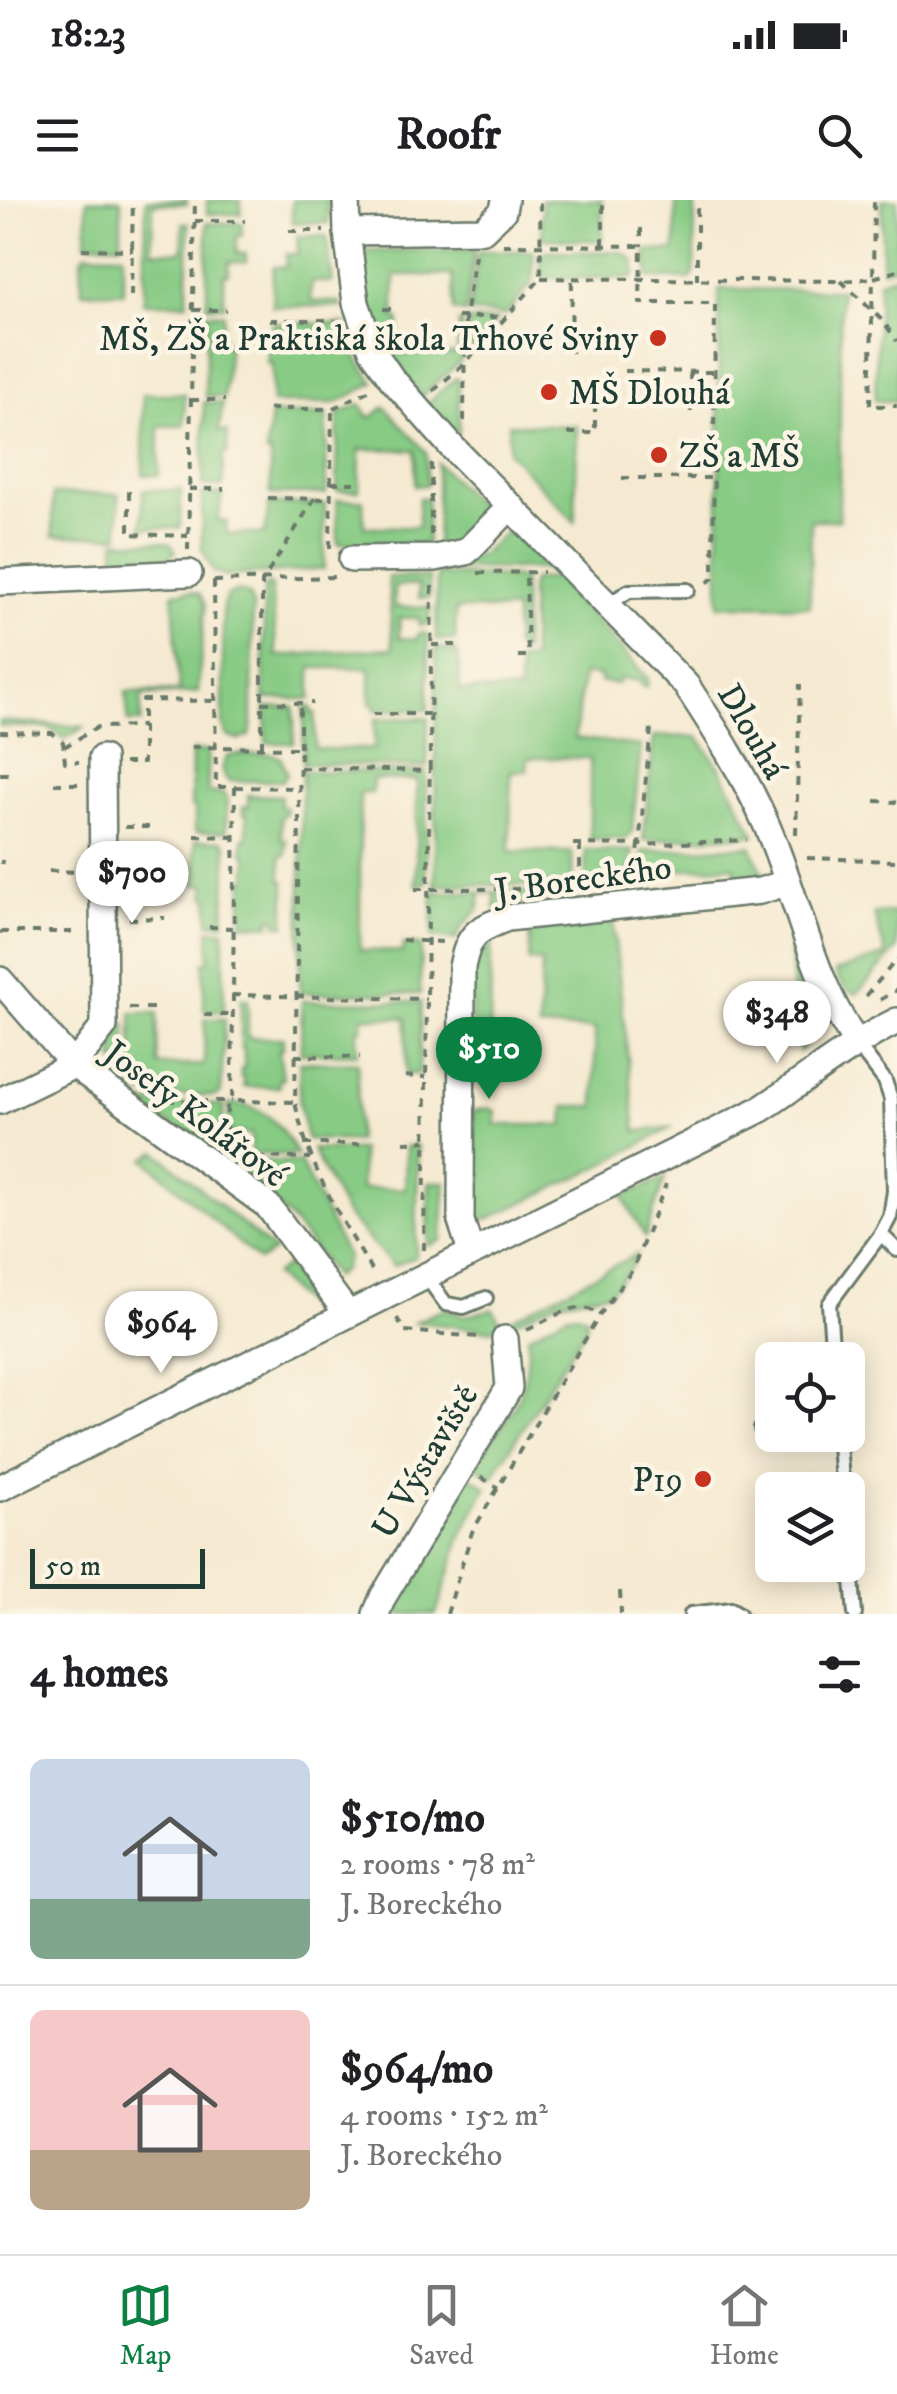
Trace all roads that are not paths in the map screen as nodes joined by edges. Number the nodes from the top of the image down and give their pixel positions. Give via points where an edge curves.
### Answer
1 (346, 200) edge
2 (505, 200) edge
3 (346, 232) junction
4 (511, 506) junction
5 (341, 558) road end
6 (190, 573) road end
7 (0, 582) edge
8 (688, 590) road end
9 (609, 604) junction
10 (102, 761) road end
11 (786, 883) junction
12 (0, 980) edge
13 (897, 1021) edge
14 (856, 1042) junction
15 (74, 1064) junction
16 (0, 1101) edge
17 (881, 1234) junction
18 (897, 1250) edge
19 (470, 1252) junction
20 (425, 1265) junction
21 (486, 1298) dead end
22 (347, 1314) junction
23 (505, 1339) road end
24 (832, 1342) edge
25 (0, 1488) edge
26 (852, 1582) edge
27 (376, 1614) edge
28 (691, 1614) edge
29 (739, 1614) edge
30 (855, 1614) edge

1 - 3 street, Dlouhá
2 - 3 street via 483,230
3 - 4 street, Dlouhá via 372,350 414,407
4 - 5 street via 466,552
4 - 9 street, Dlouhá
6 - 7 street
8 - 9 lane via 629,590
9 - 11 street, Dlouhá via 686,685 709,720 766,824
10 - 15 street, Josefy Kolářové via 104,1026
11 - 14 street, Dlouhá via 834,1012
11 - 19 street, J. Boreckého via 507,918 480,928 462,966 461,1221
12 - 15 street, Josefy Kolářové
13 - 14 street
14 - 17 lane via 891,1099 894,1191
14 - 19 street via 761,1110
15 - 16 street
15 - 22 street, Josefy Kolářové via 268,1206
17 - 18 lane
17 - 24 lane via 830,1304
19 - 20 street
20 - 21 lane via 446,1304 464,1307
20 - 22 street
22 - 25 street
23 - 27 street, U Výstaviště via 509,1388
26 - 30 lane
28 - 29 lane

